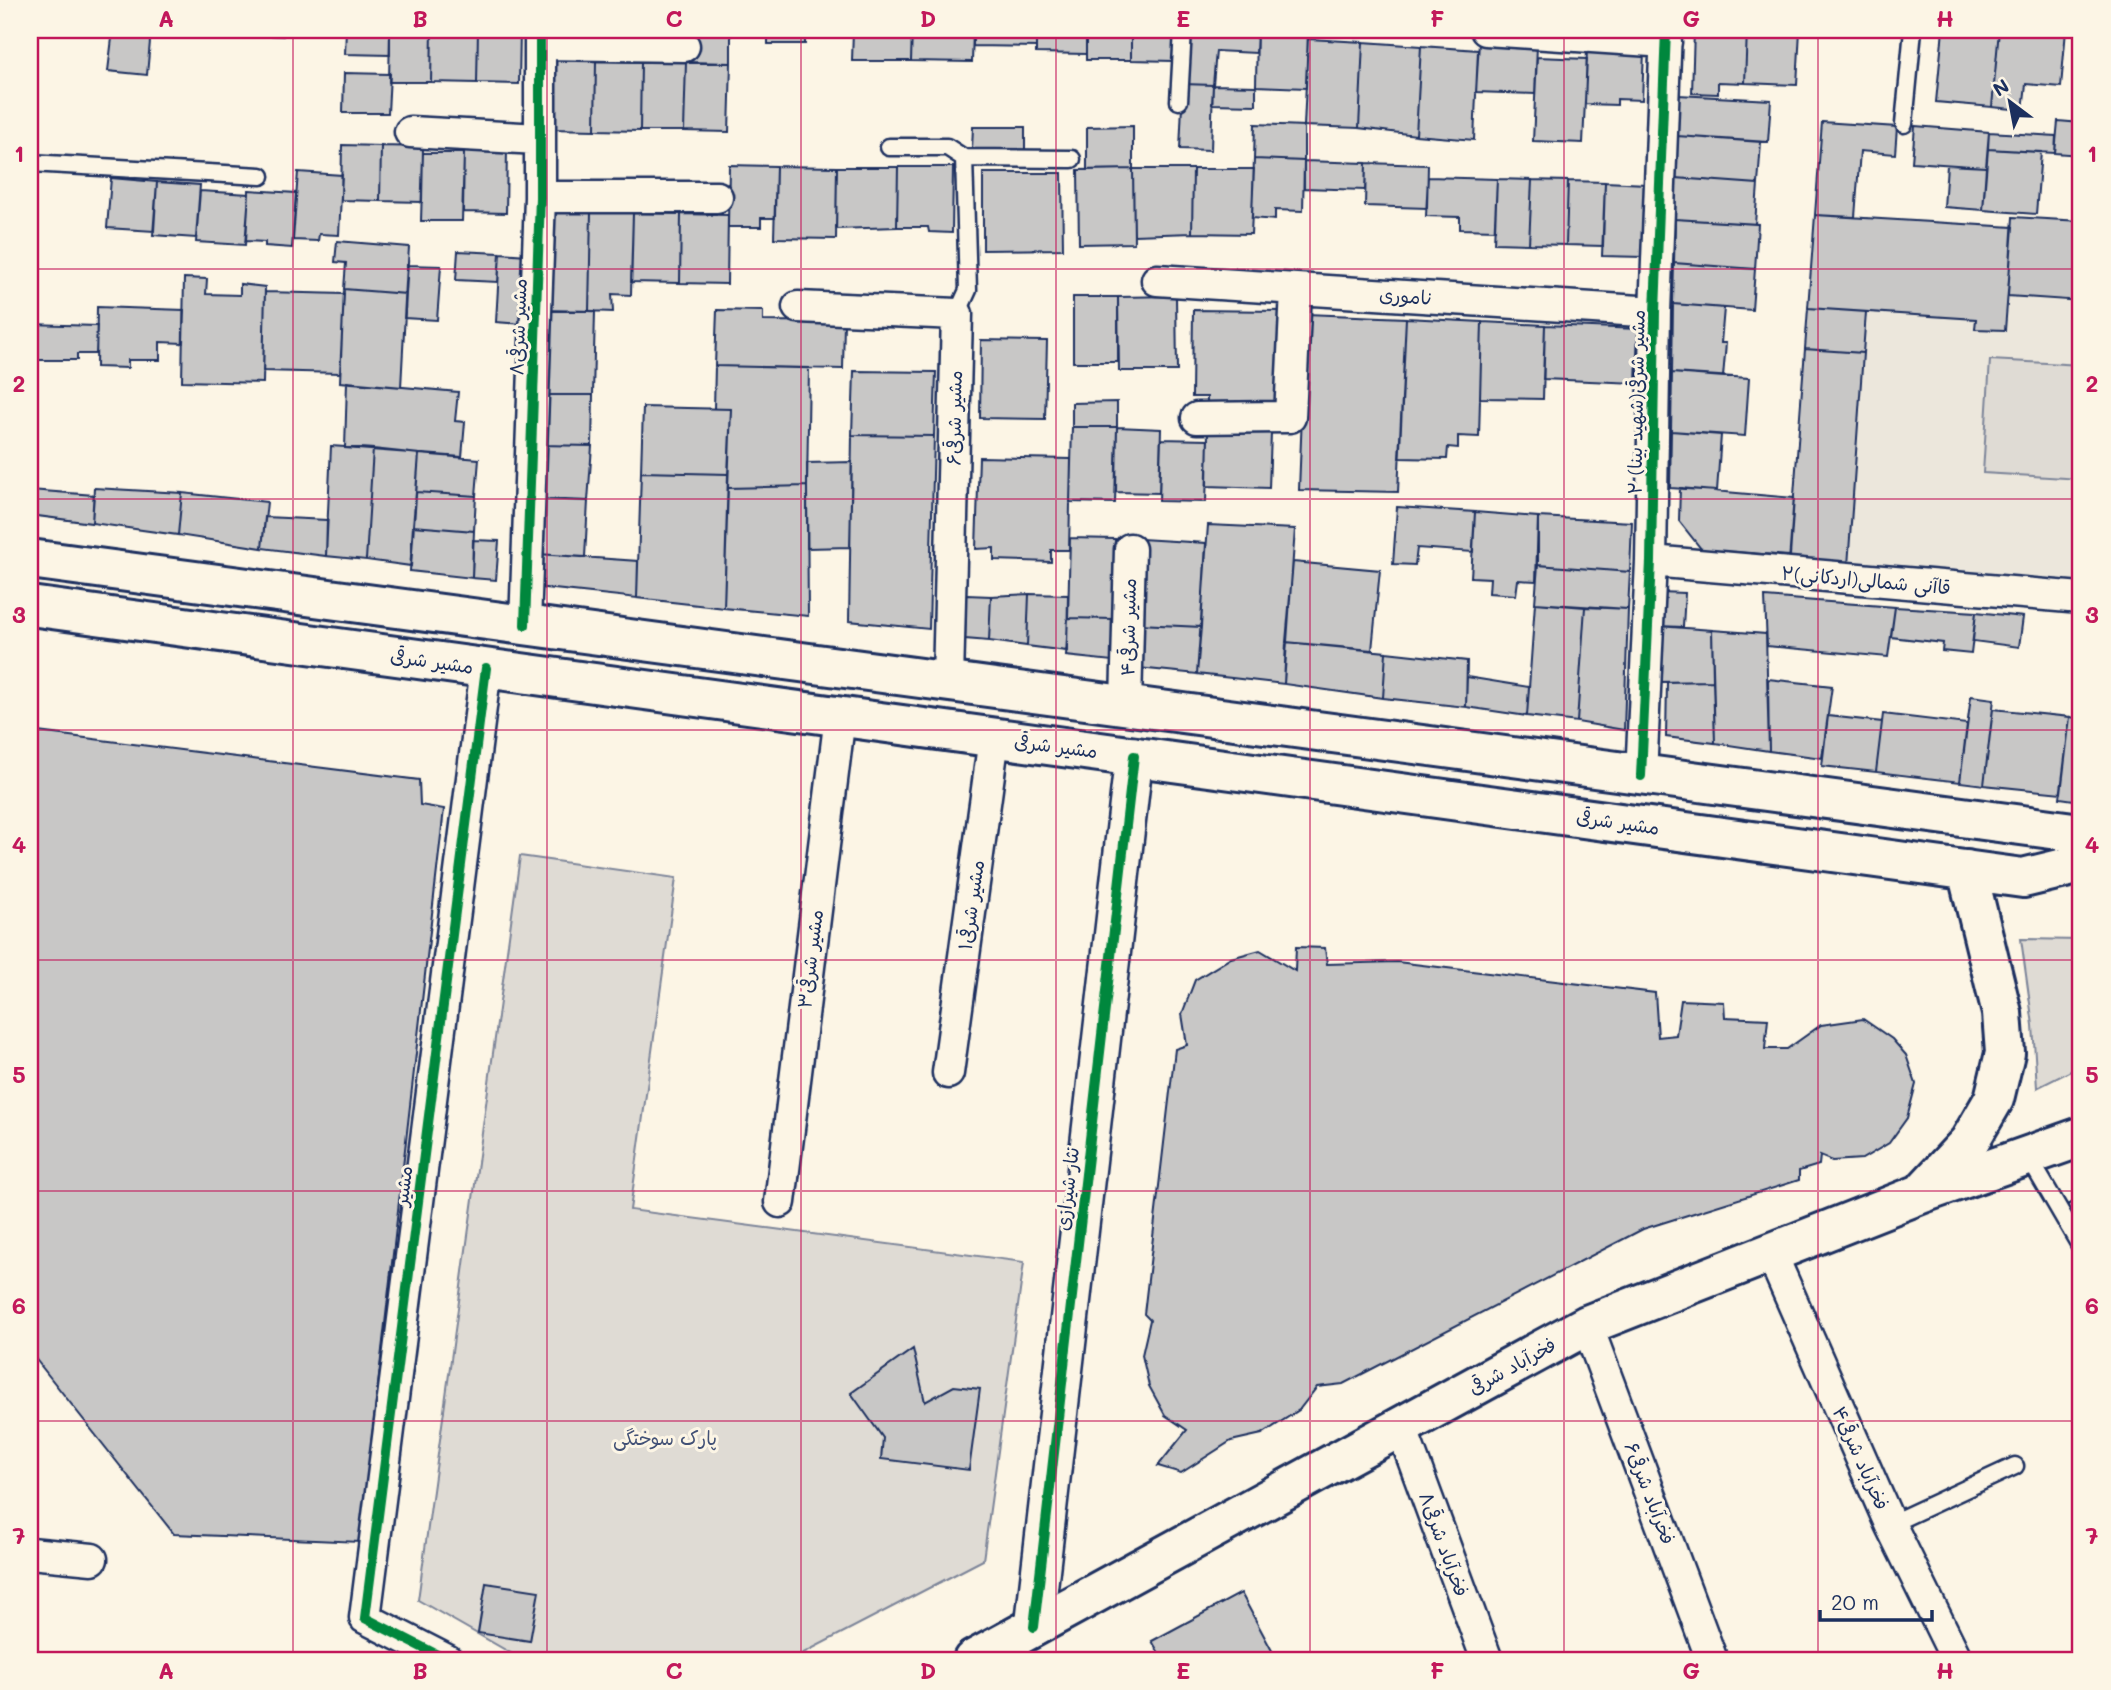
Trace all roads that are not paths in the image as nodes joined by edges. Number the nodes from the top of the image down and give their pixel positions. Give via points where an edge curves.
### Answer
1 (1183, 30) edge
2 (1486, 30) edge
3 (1913, 30) edge
4 (1666, 36) edge
5 (540, 37) edge
6 (684, 46) dead end
7 (1179, 101) dead end
8 (1904, 124) dead end
9 (410, 132) dead end
10 (539, 139) junction
11 (889, 148) dead end
12 (964, 158) junction
13 (1072, 159) dead end
14 (30, 163) edge
15 (261, 176) dead end
16 (540, 197) junction
17 (717, 197) dead end
18 (1157, 280) dead end
19 (1296, 289) junction
20 (798, 307) dead end
21 (1655, 312) junction
22 (957, 314) junction
23 (1196, 418) dead end
24 (1130, 549) dead end
25 (30, 559) edge
26 (1651, 561) junction
27 (2081, 598) edge
28 (30, 606) edge
29 (525, 625) junction
30 (486, 668) junction
31 (948, 682) junction
32 (1126, 705) junction
33 (840, 716) junction
34 (994, 737) junction
35 (1134, 756) junction
36 (1641, 776) junction
37 (1826, 799) junction
38 (2081, 833) edge
39 (1819, 850) junction
40 (2081, 864) edge
41 (1967, 870) junction
42 (948, 1073) dead end
43 (2081, 1137) edge
44 (2027, 1155) junction
45 (1923, 1193) junction
46 (780, 1202) dead end
47 (2081, 1247) edge
48 (1771, 1252) junction
49 (1587, 1325) junction
50 (1401, 1427) junction
51 (2015, 1466) dead end
52 (1891, 1524) junction
53 (30, 1553) edge
54 (92, 1559) dead end
55 (1034, 1627) junction
56 (447, 1660) edge
57 (973, 1660) edge
58 (1487, 1660) edge
59 (1712, 1660) edge
60 (1957, 1660) edge

1 - 7 lane
2 - 4 street
3 - 8 lane
4 - 21 street, ۲ مشیر شرقی(شهید بینا)
5 - 6 street
5 - 10 street, مشیر شرقی۸
9 - 10 street
10 - 16 street, مشیر شرقی۸
11 - 12 lane via 947,147
12 - 13 lane
12 - 22 lane via 968,290
14 - 15 lane
16 - 17 street
16 - 29 street, مشیر شرقی۸
18 - 19 street, ناموری
19 - 21 street, ناموری
19 - 23 street via 1290,417
20 - 22 street
21 - 26 street, ۲ مشیر شرقی(شهید بینا)
22 - 31 street, ۶مشیر شرقی
24 - 32 street, ۴مشیر شرقی
25 - 29 main road
26 - 27 street, ۲قاآنی شمالی(اردکانی)
26 - 36 street, ۲ مشیر شرقی(شهید بینا)
28 - 30 main road, مشیر شرقی
29 - 31 main road
30 - 33 main road, مشیر شرقی
30 - 56 street, مشیر via 365,1618
31 - 32 main road
32 - 36 main road
33 - 34 main road, مشیر شرقی
33 - 46 street, ۳مشیر شرقی
34 - 35 main road, مشیر شرقی
34 - 42 street, ۱مشیر شرقی
35 - 39 main road, مشیر شرقی
35 - 55 street, نثار شیرازی
36 - 37 main road
37 - 38 main road
37 - 39 main road
39 - 41 main road, مشیر شرقی
40 - 41 main road, مشیر شرقی via 2023,878
41 - 45 main road via 2002,1013 2005,1052 1993,1099 1969,1142
43 - 44 main road, فخرآباد شرقی
44 - 45 main road, فخرآباد شرقی
44 - 47 lane
45 - 48 main road, فخرآباد شرقی
48 - 49 main road, فخرآباد شرقی
48 - 52 street, فخرآباد شرقی۴
49 - 50 main road, فخرآباد شرقی
49 - 59 street, فخرآباد شرقی۶
50 - 55 main road, فخرآباد شرقی
50 - 58 street, فخرآباد شرقی۸
51 - 52 lane
52 - 60 street, فخرآباد شرقی۴
53 - 54 street
55 - 57 main road, فخرآباد شرقی

